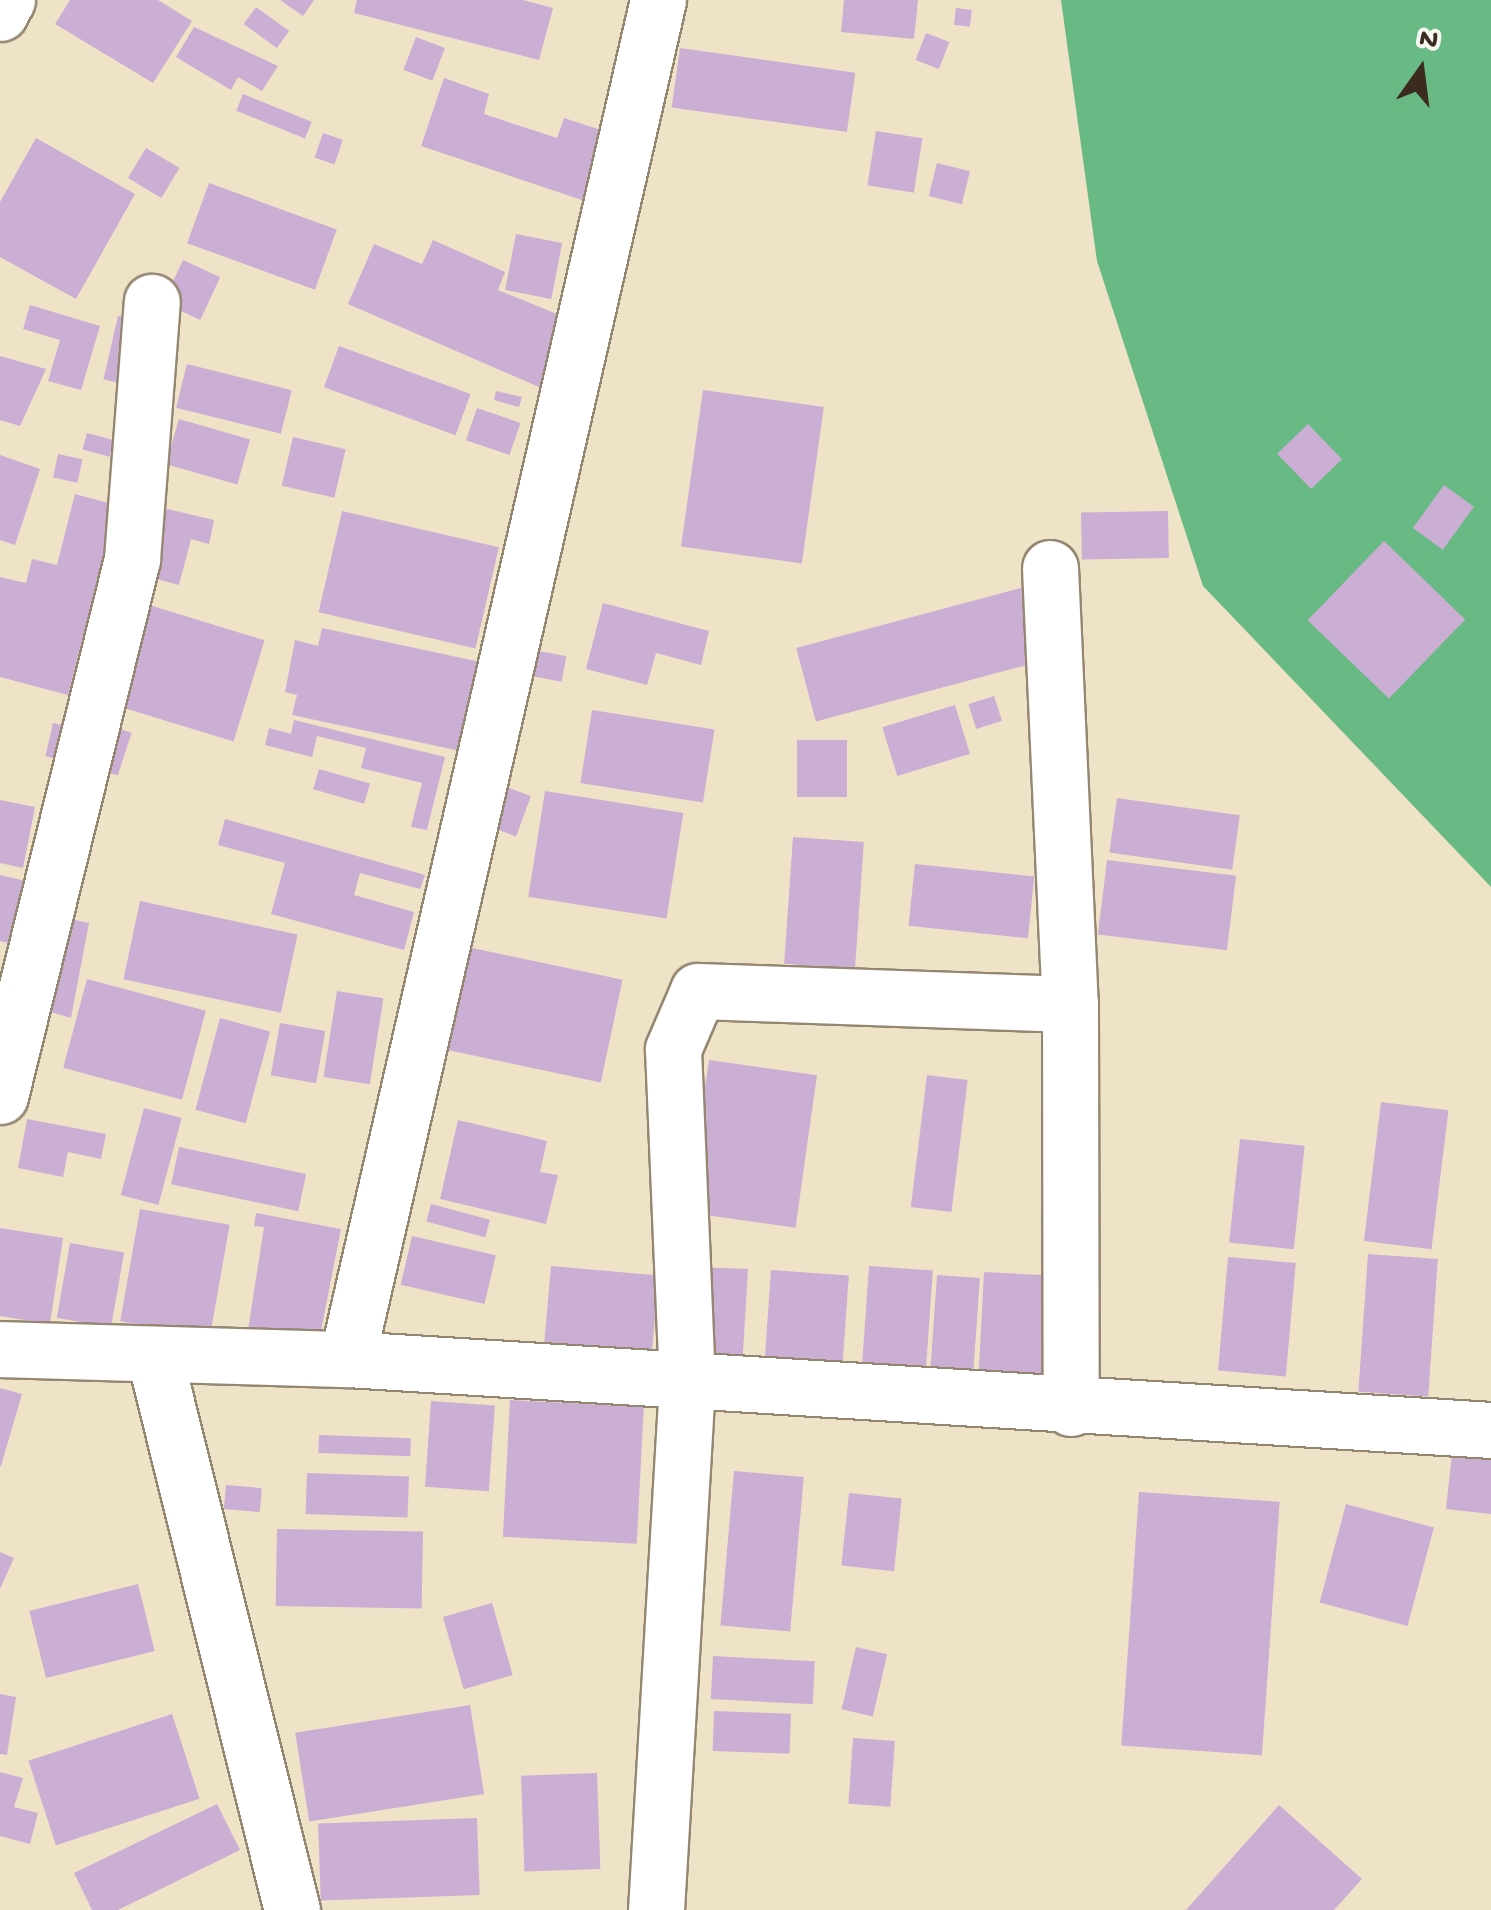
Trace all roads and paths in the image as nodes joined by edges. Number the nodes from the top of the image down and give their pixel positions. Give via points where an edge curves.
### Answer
1 (7, 0) edge
2 (658, 0) edge
3 (0, 14) edge
4 (152, 302) dead end
5 (1050, 568) dead end
6 (1070, 1004) junction
7 (0, 1096) edge
8 (0, 1349) edge
9 (154, 1354) junction
10 (347, 1359) junction
11 (686, 1383) junction
12 (1071, 1408) junction
13 (1491, 1430) edge
14 (292, 1910) edge
15 (656, 1910) edge

1 - 3 street
2 - 10 street
4 - 7 street via 132,559
5 - 6 street
6 - 11 street via 698,991 673,1049
6 - 12 street
8 - 9 street
9 - 10 street
9 - 14 street
10 - 11 street
11 - 12 street
11 - 15 street
12 - 13 street

